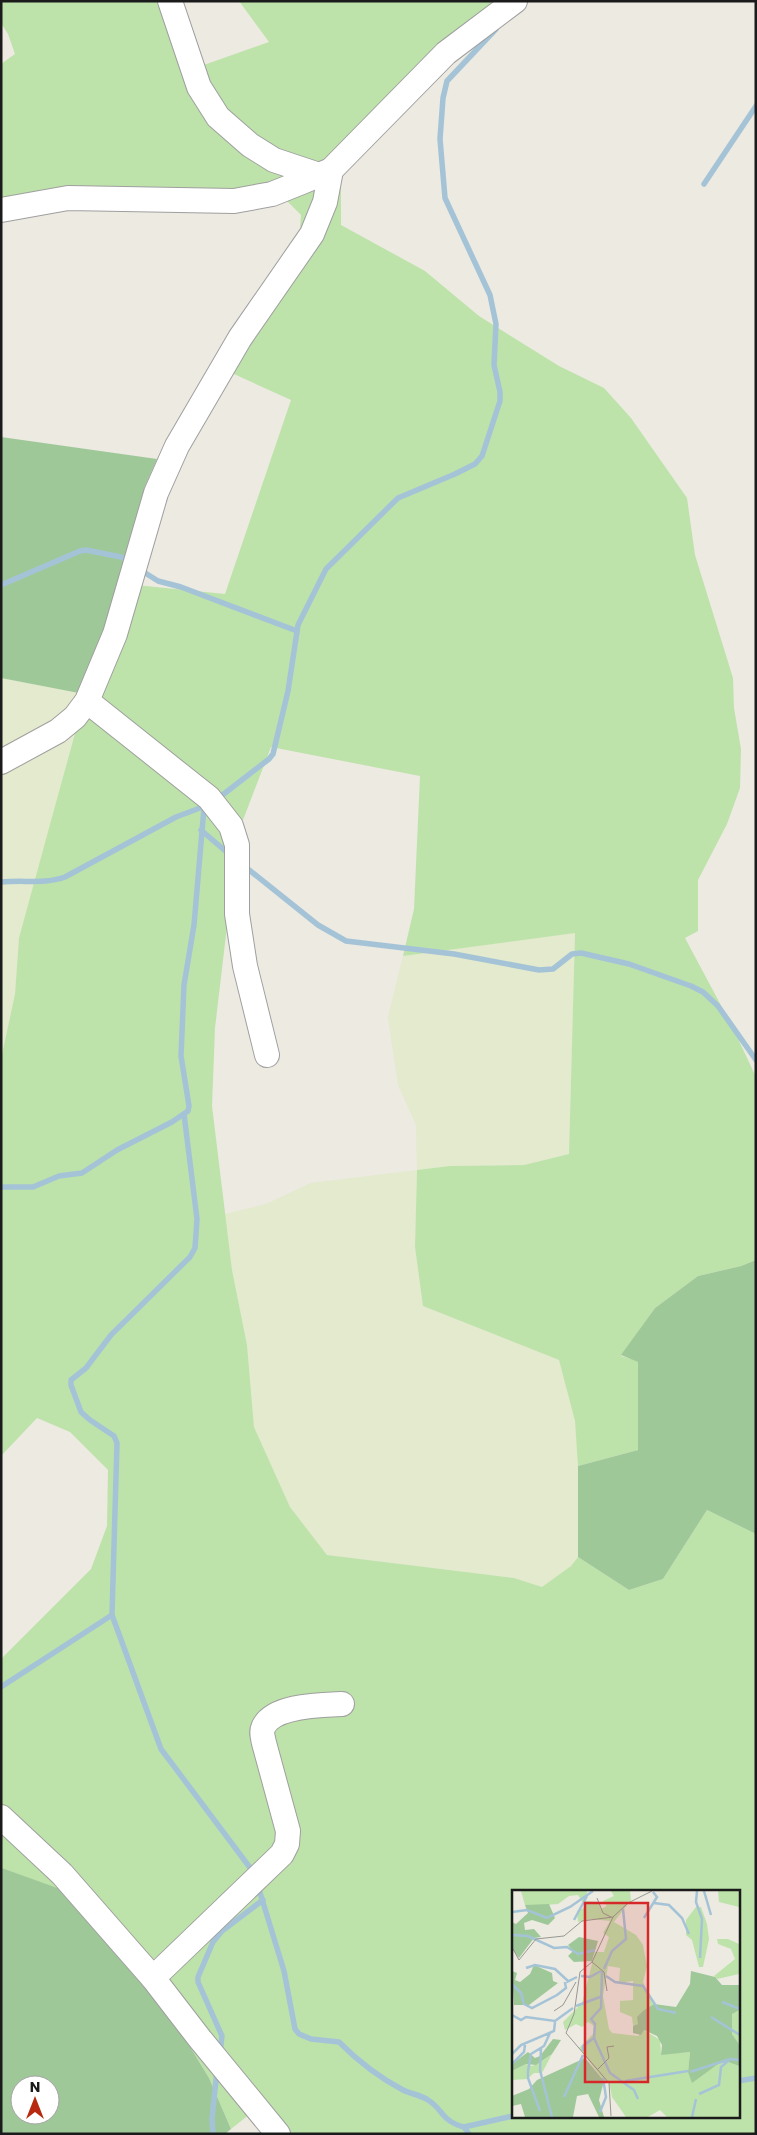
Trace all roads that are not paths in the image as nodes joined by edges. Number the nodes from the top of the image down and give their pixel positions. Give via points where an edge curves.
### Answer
1 (170, 1) edge
2 (515, 1) edge
3 (325, 172) junction
4 (1, 210) edge
5 (87, 700) junction
6 (1, 762) edge
7 (268, 1055) dead end
8 (342, 1704) dead end
9 (1, 1817) edge
10 (153, 1978) junction
11 (278, 2134) edge

1 - 3 street via 199,87 218,116 250,145 274,160
2 - 3 street via 446,53
3 - 4 street via 272,194 234,201 68,198
3 - 5 street via 325,202 312,234 240,338 177,446 156,493 115,634
5 - 6 street via 75,717 58,730
5 - 7 street via 209,798 231,826 237,845 237,914 245,966
8 - 10 street via 300,1706 268,1719 262,1730 288,1831 287,1844 282,1854
9 - 10 street via 62,1874
10 - 11 street

